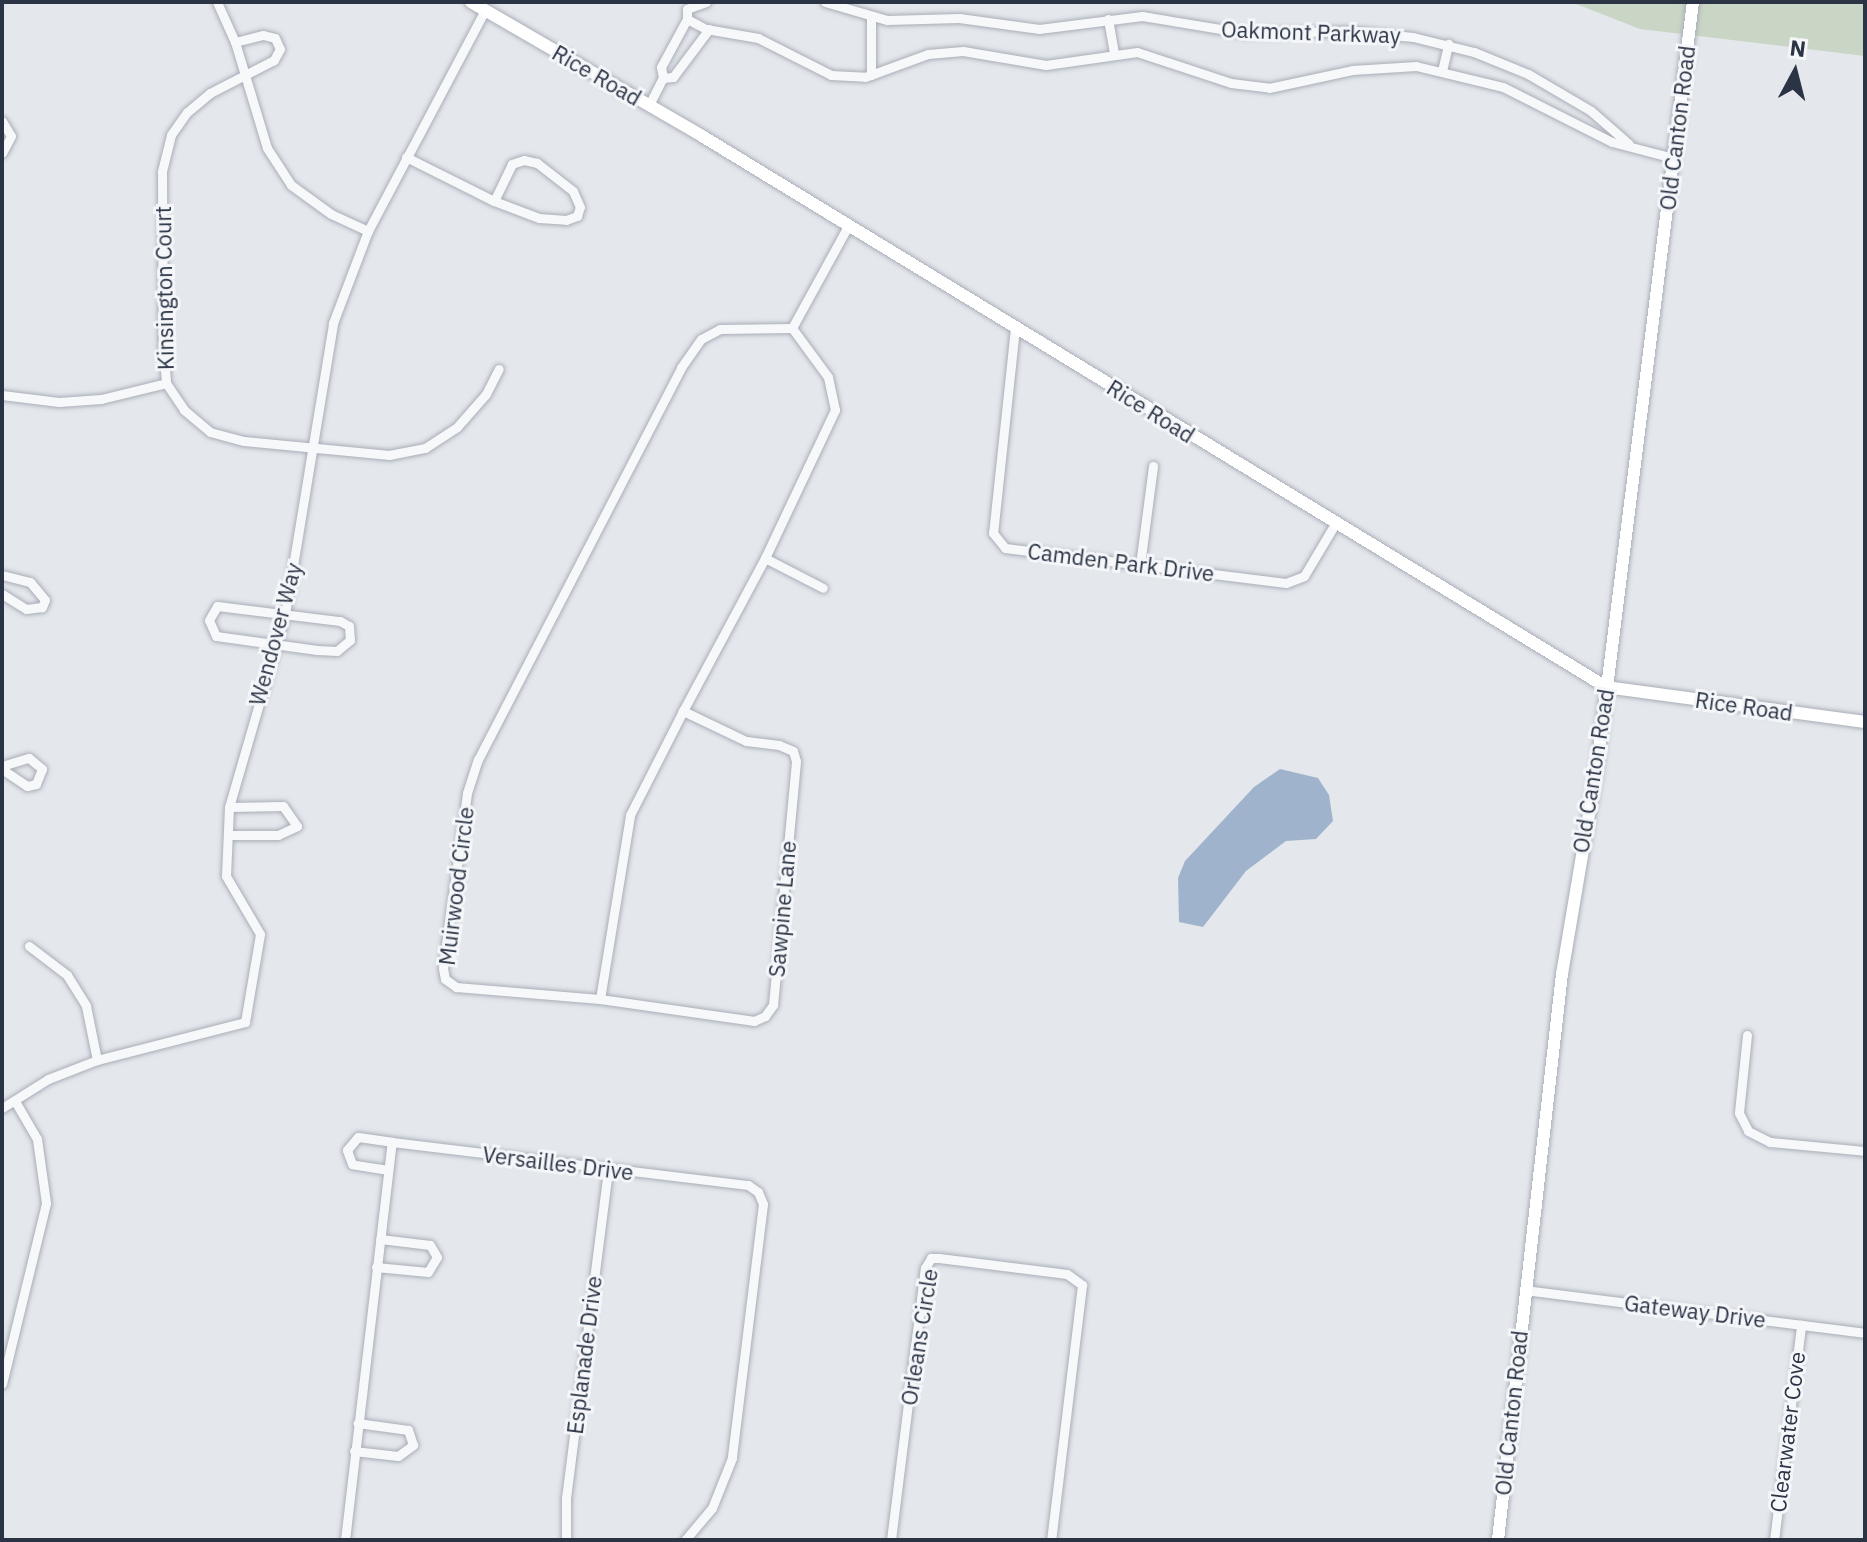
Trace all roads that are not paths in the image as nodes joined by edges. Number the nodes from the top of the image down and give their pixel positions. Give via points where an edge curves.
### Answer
1 (217, 2) edge
2 (471, 2) edge
3 (706, 2) edge
4 (825, 2) edge
5 (1693, 2) edge
6 (694, 3) edge
7 (485, 10) junction
8 (871, 17) junction
9 (687, 19) junction
10 (1108, 19) junction
11 (709, 29) junction
12 (235, 42) junction
13 (1448, 44) junction
14 (1114, 53) junction
15 (1442, 71) junction
16 (871, 75) junction
17 (243, 76) junction
18 (1533, 77) junction
19 (663, 78) junction
20 (1523, 96) junction
21 (649, 105) junction
22 (2, 121) edge
23 (1629, 144) junction
24 (2, 153) edge
25 (406, 157) junction
26 (1674, 158) junction
27 (494, 201) junction
28 (848, 226) junction
29 (368, 231) junction
30 (792, 328) junction
31 (1015, 328) junction
32 (499, 369) dead end
33 (166, 383) junction
34 (2, 395) edge
35 (316, 449) junction
36 (1153, 466) dead end
37 (1335, 524) junction
38 (765, 558) junction
39 (1140, 565) junction
40 (2, 575) edge
41 (823, 588) dead end
42 (2, 594) edge
43 (285, 614) junction
44 (275, 646) junction
45 (1606, 687) junction
46 (683, 711) junction
47 (1865, 722) edge
48 (229, 807) junction
49 (228, 835) junction
50 (29, 946) dead end
51 (600, 999) junction
52 (1747, 1035) dead end
53 (97, 1060) junction
54 (15, 1101) junction
55 (2, 1108) edge
56 (392, 1142) junction
57 (1865, 1151) edge
58 (388, 1170) junction
59 (608, 1170) junction
60 (380, 1239) junction
61 (376, 1267) junction
62 (1525, 1290) junction
63 (2, 1322) edge
64 (16, 1325) junction
65 (1801, 1325) junction
66 (1865, 1333) edge
67 (2, 1384) edge
68 (357, 1423) junction
69 (354, 1451) junction
70 (345, 1540) edge
71 (566, 1540) edge
72 (685, 1540) edge
73 (891, 1540) edge
74 (1051, 1540) edge
75 (1498, 1540) edge
76 (1774, 1540) edge

1 - 12 street
2 - 7 street, Rice Road
3 - 6 street
4 - 8 street, Oakmont Parkway
5 - 26 street, Old Canton Road
6 - 9 street via 687,9
7 - 21 street, Rice Road
7 - 25 street, Wendover Way
8 - 10 street, Oakmont Parkway via 959,18 1039,29
8 - 16 street
9 - 11 street, Oakmont Parkway
9 - 19 street via 661,67
10 - 13 street, Oakmont Parkway via 1159,17 1265,34 1386,33
10 - 14 street
11 - 16 street, Oakmont Parkway via 758,38 820,72
11 - 19 street via 673,77
12 - 17 street
12 - 17 street, Kinsington Court via 263,35 275,38 280,49 274,60
13 - 15 street
13 - 18 street, Oakmont Parkway
14 - 15 street, Oakmont Parkway via 1157,55 1214,78 1269,88 1374,68
14 - 16 street, Oakmont Parkway via 1046,65 947,51
15 - 20 street, Oakmont Parkway
17 - 29 street via 267,148 291,185 331,214
17 - 33 street, Kinsington Court via 210,93 171,135 162,172
18 - 20 street
18 - 23 street, Oakmont Parkway via 1591,111
19 - 21 street
20 - 23 street, Oakmont Parkway via 1612,142
21 - 28 street, Rice Road
22 - 24 street via 11,136
23 - 26 street, Oakmont Parkway
25 - 27 street
25 - 29 street, Wendover Way
26 - 45 street, Old Canton Road
27 - 27 street via 539,218 566,220 577,216 580,207 573,191 537,163 524,160 512,164
28 - 30 street
28 - 31 street, Rice Road
29 - 35 street, Wendover Way via 333,323 319,386
30 - 38 street via 828,377 835,410
30 - 51 street, Muirwood Circle via 738,326 701,339 478,759 467,793 445,979 456,987
31 - 37 street, Rice Road
31 - 39 street, Camden Park Drive via 993,533 1005,548
32 - 35 street, Kinsington Court via 486,394 457,427 425,448 389,455
33 - 34 street via 101,399 59,402
33 - 35 street, Kinsington Court via 184,410 210,432
35 - 43 street, Wendover Way
36 - 39 street
37 - 39 street, Camden Park Drive via 1304,576 1286,583
37 - 45 street, Rice Road
38 - 41 street
38 - 46 street
40 - 42 street via 30,582 45,600 42,607 26,609
43 - 44 street, Wendover Way
43 - 44 street via 340,621 349,626 350,640 337,651
43 - 44 street via 217,606 210,612 216,636
44 - 48 street, Wendover Way
45 - 47 street, Rice Road
45 - 62 street, Old Canton Road via 1562,974
46 - 51 street via 630,815
46 - 51 street, Sawpine Lane via 720,732 793,751 773,1005 754,1021
48 - 49 street, Wendover Way
48 - 49 street via 283,806 297,826 278,835
49 - 53 street, Wendover Way via 226,876 260,934 245,1022
50 - 53 street via 67,975 86,1006
52 - 57 street via 1739,1113 1748,1131 1770,1142
53 - 54 street, Wendover Way via 48,1079
54 - 55 street, Wendover Way
54 - 64 street via 37,1139 46,1203
56 - 58 street
56 - 58 street, Versailles Drive via 358,1137 347,1150 352,1164
56 - 59 street, Versailles Drive
58 - 60 street
59 - 71 street, Esplanade Drive via 566,1498
59 - 72 street, Versailles Drive via 748,1185 763,1204 732,1458 712,1508
60 - 61 street
60 - 61 street via 430,1245 437,1257 433,1269 421,1273
61 - 68 street
62 - 65 street, Gateway Drive
62 - 75 street, Old Canton Road
63 - 64 street
64 - 67 street
65 - 66 street, Gateway Drive
65 - 76 street, Clearwater Cove
68 - 69 street
68 - 69 street via 408,1430 413,1445 398,1456
69 - 70 street
73 - 74 street, Orleans Circle via 925,1268 931,1258 939,1258 1067,1274 1082,1285

